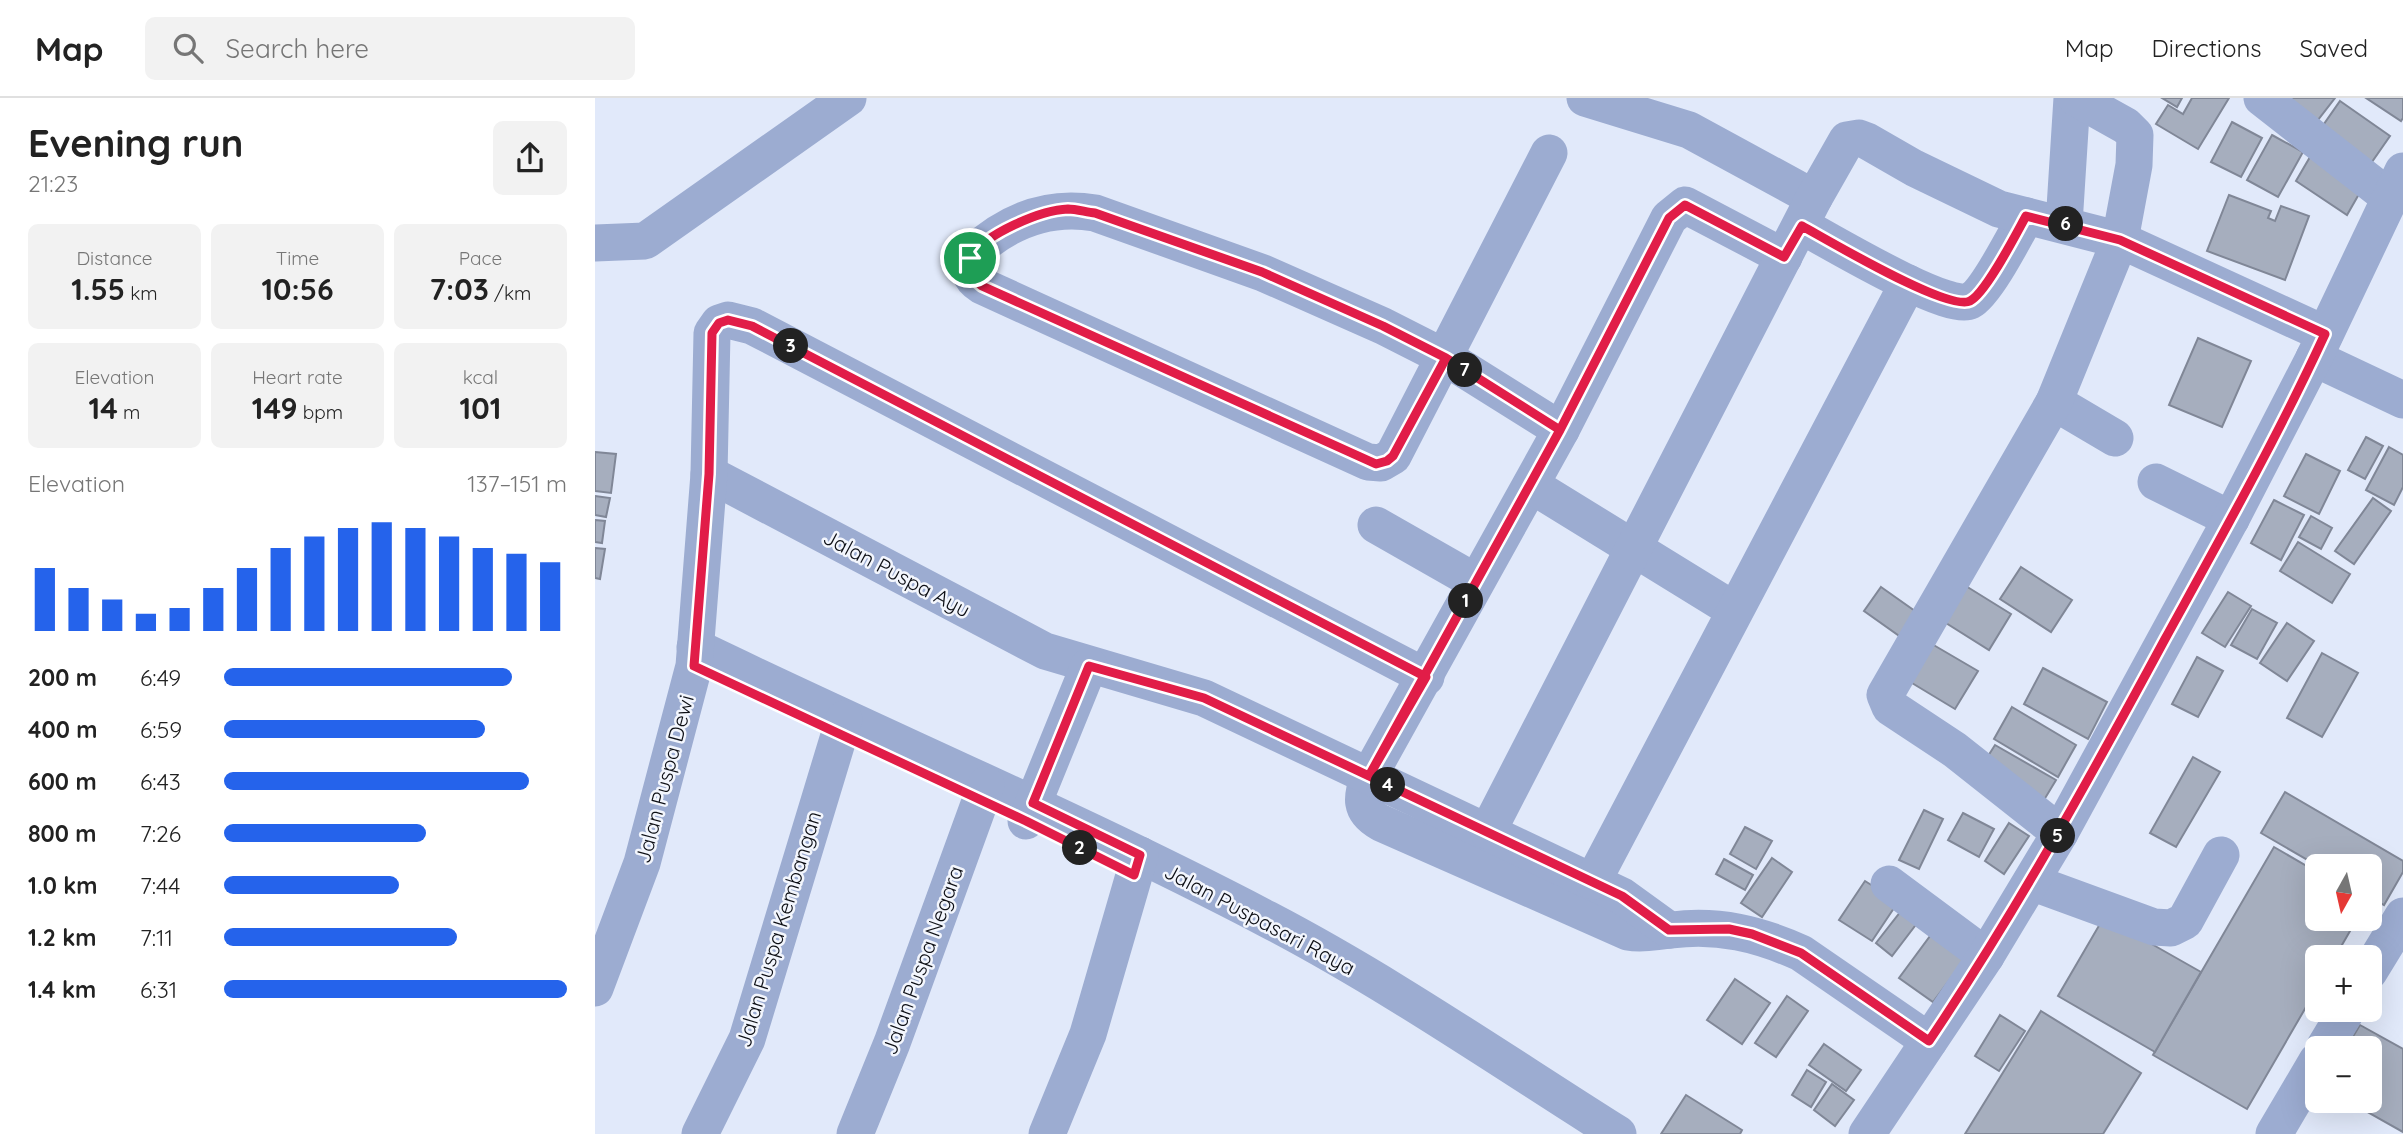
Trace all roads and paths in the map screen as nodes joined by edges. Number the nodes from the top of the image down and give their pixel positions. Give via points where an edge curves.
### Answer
1 (848, 98) edge
2 (1585, 98) edge
3 (2074, 98) edge
4 (2262, 98) edge
5 (1549, 153) dead end
6 (2396, 184) edge
7 (1808, 212) junction
8 (2026, 216) junction
9 (2064, 224) junction
10 (2120, 240) junction
11 (595, 243) edge
12 (1784, 257) junction
13 (1908, 283) junction
14 (2319, 346) junction
15 (1446, 358) junction
16 (2403, 400) edge
17 (2054, 402) junction
18 (1560, 430) junction
19 (2115, 438) dead end
20 (709, 474) junction
21 (2156, 482) dead end
22 (1531, 485) junction
23 (2231, 519) junction
24 (1376, 525) dead end
25 (1635, 547) junction
26 (1476, 582) junction
27 (1734, 611) junction
28 (694, 657) junction
29 (1089, 666) junction
30 (1426, 677) junction
31 (841, 727) junction
32 (1369, 776) junction
33 (1004, 802) junction
34 (1488, 831) junction
35 (2060, 833) junction
36 (2221, 855) dead end
37 (1137, 865) junction
38 (1593, 881) junction
39 (2031, 882) junction
40 (1889, 884) dead end
41 (2403, 916) edge
42 (1669, 930) junction
43 (2382, 951) edge
44 (1986, 956) junction
45 (595, 988) edge
46 (1929, 1041) junction
47 (2305, 1081) edge
48 (866, 1131) edge
49 (700, 1134) edge
50 (1047, 1134) edge
51 (1579, 1134) edge
52 (1618, 1134) edge
53 (1867, 1134) edge
54 (2274, 1134) edge

1 - 11 street via 645,241
2 - 7 street via 1689,130
3 - 9 street
3 - 10 street via 2134,135 2134,165
4 - 6 street
5 - 15 street
6 - 14 street
7 - 8 street via 1843,145 1859,138 1959,191
7 - 12 street
7 - 13 street
8 - 9 street
8 - 13 street via 1969,302 1951,302
9 - 10 street
10 - 14 street
10 - 17 street
12 - 18 street via 1685,205 1677,208
12 - 25 street
13 - 27 street
14 - 16 street
14 - 23 street
15 - 15 street via 1393,456 1376,464 982,286 970,276 970,258 993,237 1042,214 1069,209 1095,213 1262,272
15 - 18 street
17 - 19 street
17 - 35 street via 1885,695 1890,707 1955,750
18 - 22 street
20 - 28 street, Jalan Puspa Dewi
20 - 29 street, Jalan Puspa Ayu via 1045,651
20 - 30 street, Jalan Puspa Dewi via 712,333 728,320 752,326
21 - 23 street
22 - 25 street
22 - 26 street
23 - 35 street
24 - 26 street
25 - 27 street
25 - 34 street
26 - 30 street
27 - 38 street
28 - 31 street, Jalan Puspasari Raya
28 - 45 street, Jalan Puspa Dewi via 642,863
29 - 32 street, Jalan Puspa Ayu via 1204,698
29 - 33 street
30 - 32 street
31 - 33 street, Jalan Puspasari Raya
31 - 49 street, Jalan Puspa Kembangan via 747,1039
32 - 34 street, Jalan Puspa Ayu
32 - 42 street via 1363,805 1381,823 1611,926 1644,935
33 - 37 street, Jalan Puspasari Raya
33 - 48 street, Jalan Puspa Negara
34 - 38 street, Jalan Puspa Ayu
35 - 39 street
36 - 39 street via 2185,921 2171,928 2154,927
37 - 50 street via 1088,1034
37 - 51 street, Jalan Puspasari Raya via 1356,994
37 - 52 street, Jalan Puspasari Raya via 1269,920
38 - 42 street, Jalan Puspa Ayu via 1644,909
39 - 44 street
40 - 44 street
41 - 43 street
42 - 46 street via 1729,929 1778,943 1801,953
44 - 46 street
46 - 53 street
47 - 54 street

